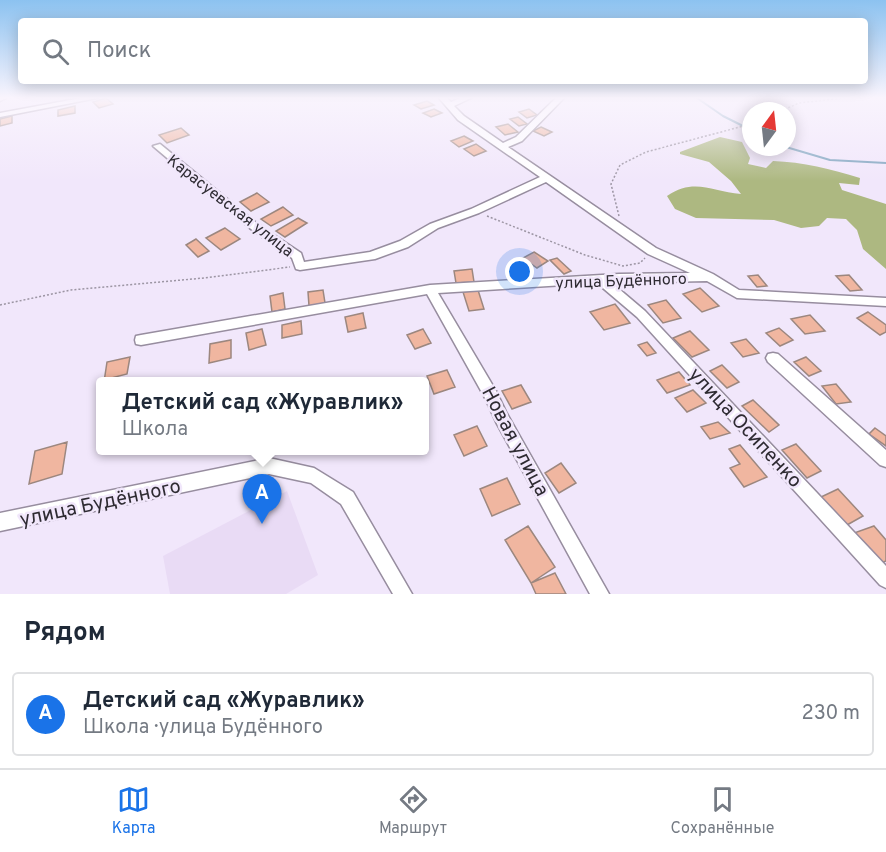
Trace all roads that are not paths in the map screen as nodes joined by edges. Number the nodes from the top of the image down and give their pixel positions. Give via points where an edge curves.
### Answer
1 (473, 126) edge
2 (532, 126) edge
3 (157, 146) dead end
4 (503, 146) junction
5 (546, 178) junction
6 (709, 277) junction
7 (600, 280) junction
8 (430, 289) junction
9 (886, 302) edge
10 (141, 340) dead end
11 (772, 358) dead end
12 (886, 460) edge
13 (0, 522) edge
14 (886, 579) edge
15 (403, 594) edge
16 (600, 594) edge

1 - 4 street
2 - 4 street via 519,139
3 - 5 street, Карасуевская улица via 255,227 297,256 300,266 371,256
4 - 5 street
5 - 6 street via 652,251
6 - 7 street, улица Будённого
6 - 9 street, улица Будённого via 737,294
7 - 8 street, улица Будённого
7 - 14 street, улица Осипенко via 641,314
8 - 10 street, улица Будённого
8 - 16 street, Новая улица
11 - 12 street
13 - 15 street, улица Будённого via 269,466 315,476 347,498

